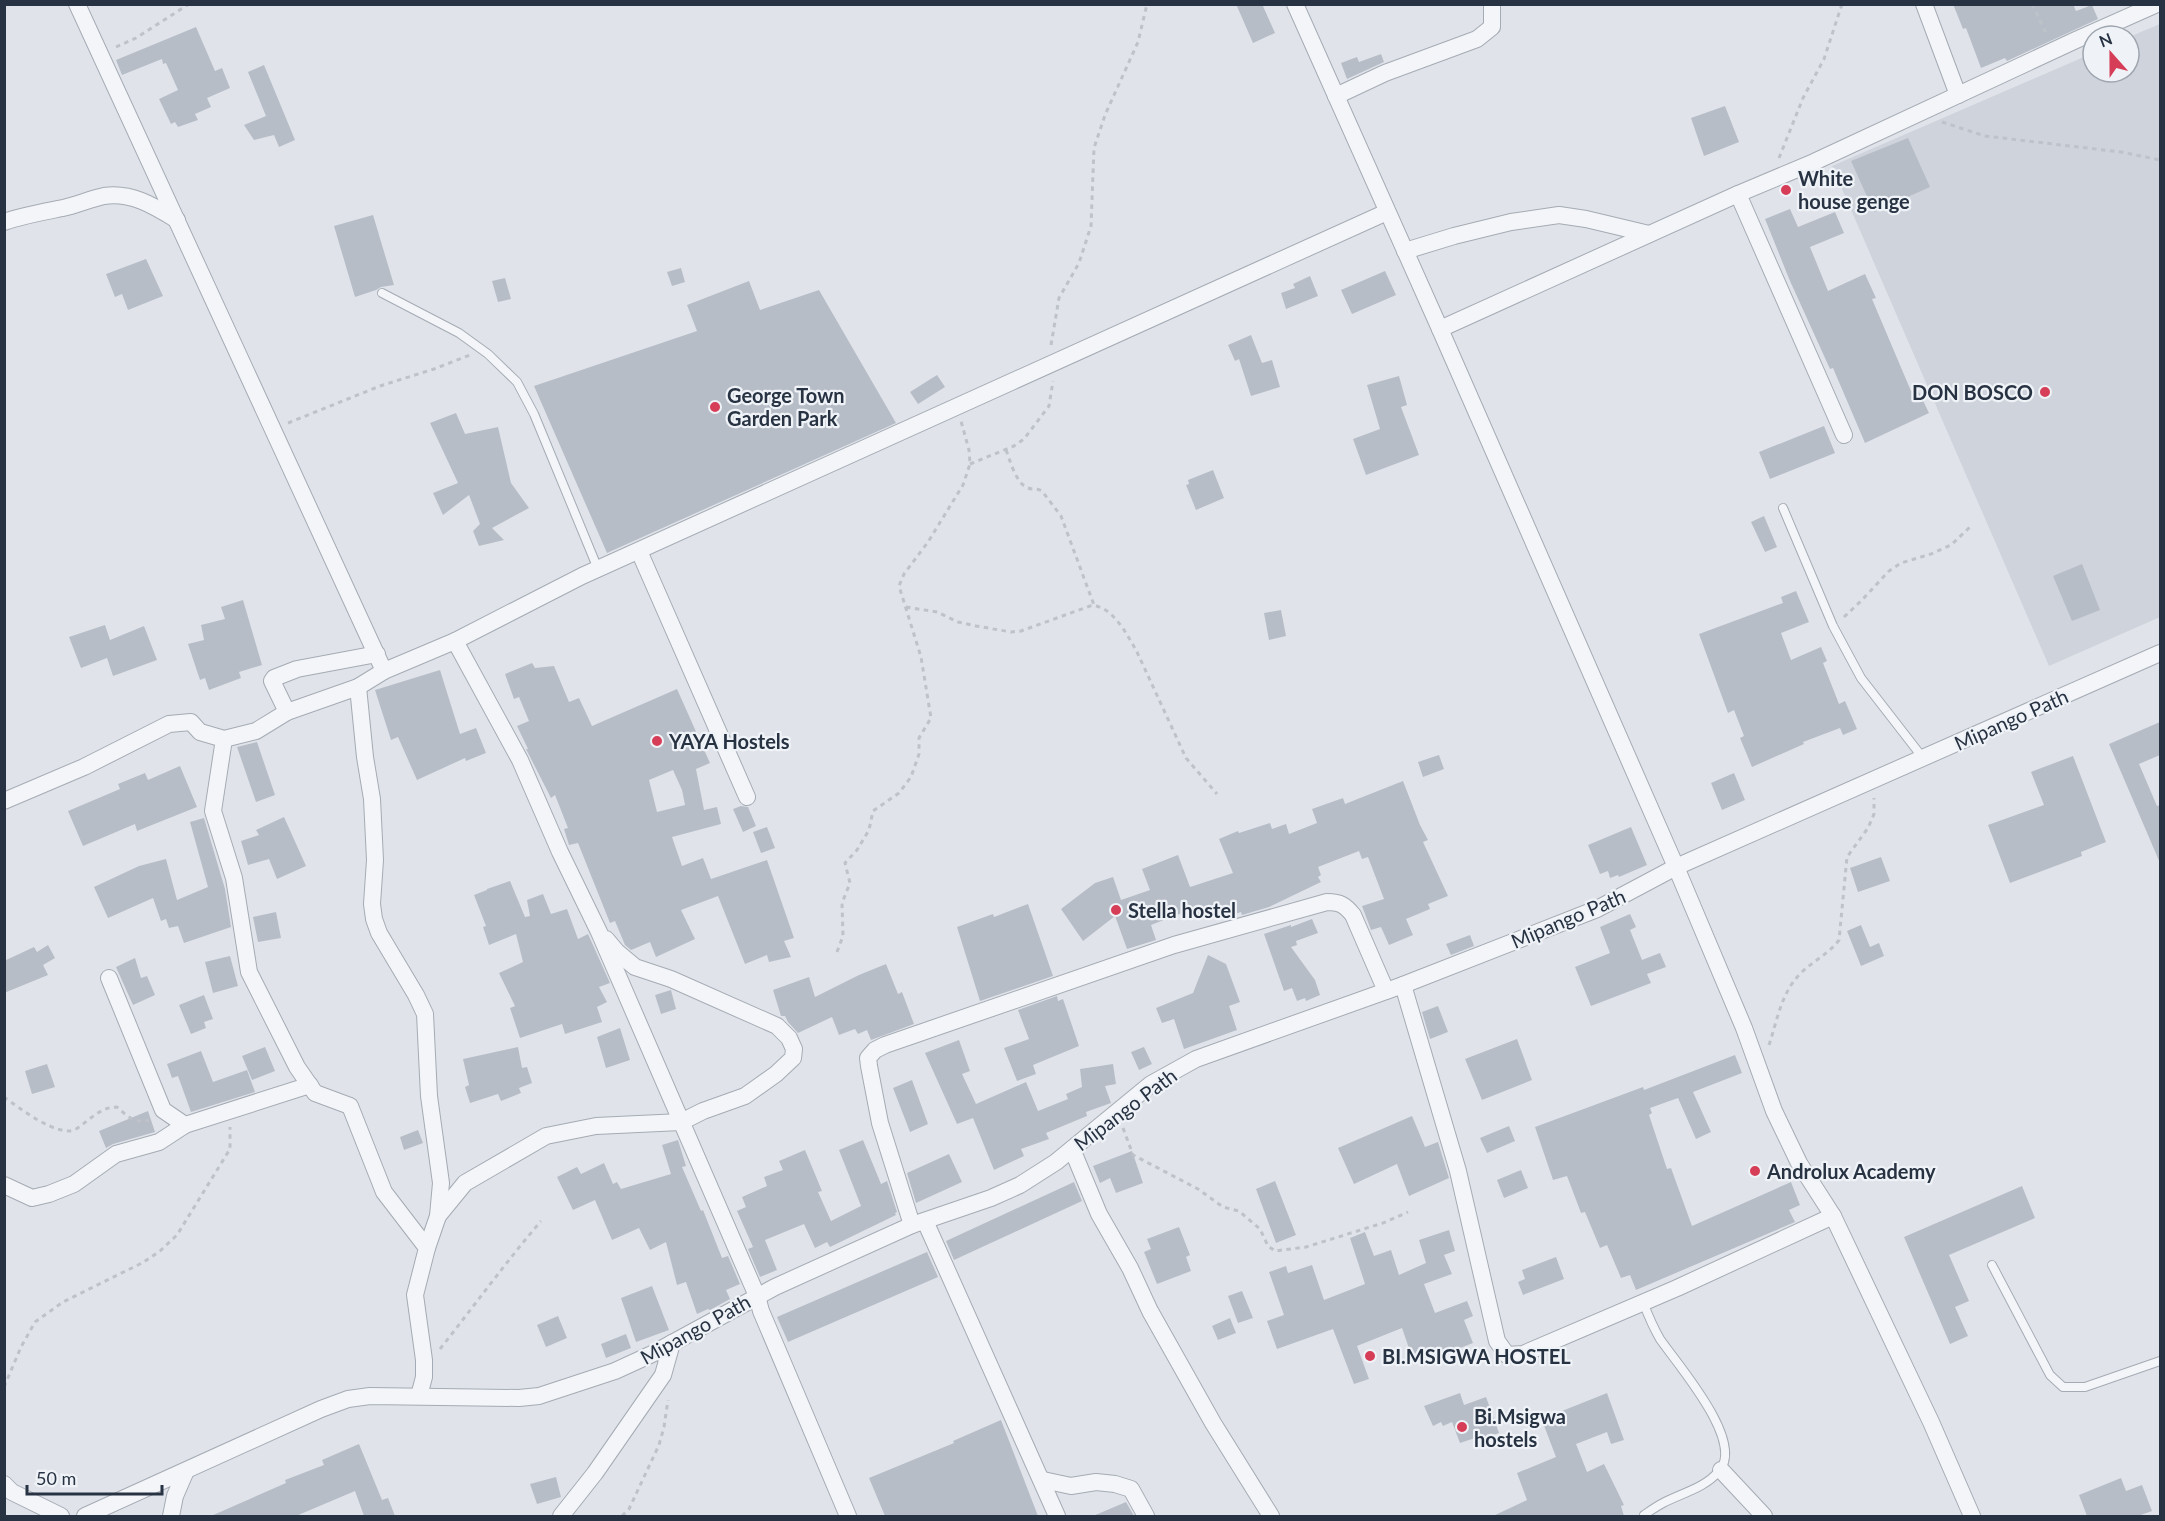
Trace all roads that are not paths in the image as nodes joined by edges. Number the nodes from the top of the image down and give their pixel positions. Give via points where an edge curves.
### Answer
1 (77, 4) edge
2 (1295, 4) edge
3 (1492, 4) edge
4 (1924, 4) edge
5 (2150, 6) edge
6 (1958, 95) junction
7 (1335, 96) junction
8 (1738, 194) junction
9 (1387, 212) junction
10 (177, 220) junction
11 (4, 222) edge
12 (1648, 234) junction
13 (1405, 251) junction
14 (382, 293) dead end
15 (1440, 329) junction
16 (1844, 435) dead end
17 (1783, 508) dead end
18 (639, 551) junction
19 (598, 569) junction
20 (456, 640) junction
21 (2160, 652) edge
22 (377, 654) junction
23 (384, 671) junction
24 (358, 687) junction
25 (288, 712) junction
26 (224, 739) junction
27 (1923, 758) junction
28 (747, 797) dead end
29 (4, 801) edge
30 (1676, 867) junction
31 (599, 932) junction
32 (109, 978) dead end
33 (1403, 985) junction
34 (1386, 991) junction
35 (310, 1085) junction
36 (681, 1122) junction
37 (185, 1125) junction
38 (1072, 1149) junction
39 (4, 1185) edge
40 (438, 1216) junction
41 (1833, 1216) junction
42 (918, 1223) junction
43 (427, 1248) junction
44 (1992, 1265) dead end
45 (757, 1296) junction
46 (1643, 1302) junction
47 (672, 1343) junction
48 (2160, 1361) edge
49 (418, 1396) junction
50 (1721, 1470) junction
51 (185, 1473) junction
52 (1043, 1480) junction
53 (4, 1484) edge
54 (1644, 1515) edge
55 (61, 1516) edge
56 (85, 1516) edge
57 (171, 1516) edge
58 (561, 1516) edge
59 (848, 1516) edge
60 (1057, 1516) edge
61 (1146, 1516) edge
62 (1271, 1516) edge
63 (1764, 1516) edge
64 (1972, 1516) edge

1 - 10 street
2 - 7 street
3 - 7 street via 1492,27 1477,39
4 - 6 street
5 - 6 street
6 - 8 street
7 - 9 street
8 - 12 street
8 - 16 street
9 - 13 street
9 - 18 street
10 - 11 street via 149,202 104,196
10 - 22 street
12 - 13 street via 1558,215 1511,222
12 - 15 street
13 - 15 street
14 - 19 lane via 459,333 517,382
15 - 30 street
17 - 27 lane via 1833,626 1861,678
18 - 19 street
18 - 28 street
19 - 20 street
20 - 23 street
20 - 31 street via 520,760
21 - 27 street, Mipango Path
22 - 23 street
22 - 25 street via 297,669 274,678
23 - 24 street
24 - 25 street
24 - 40 street via 372,799 374,919 424,1014 429,1096 441,1183
25 - 26 street via 256,731
26 - 29 street via 200,732 190,722 169,724 84,767
26 - 35 street via 213,811 234,878 249,972
27 - 30 street, Mipango Path
30 - 33 street, Mipango Path via 1597,909
30 - 41 street via 1774,1111 1799,1163
31 - 36 street
31 - 36 street via 635,967 777,1026 794,1049 793,1058 745,1096
32 - 37 street via 163,1110
33 - 34 street, Mipango Path
33 - 46 street via 1458,1171 1502,1350 1507,1355 1523,1354
34 - 38 street, Mipango Path via 1196,1059 1151,1084
34 - 42 street via 1353,915 1338,902 1327,902 1174,945 885,1045 868,1058 869,1066 880,1123
35 - 37 street
35 - 43 street via 315,1093 350,1106 384,1192
36 - 40 street via 596,1126 546,1136 465,1183
36 - 45 street
37 - 39 street via 159,1142 116,1154 74,1184 49,1194 32,1198
38 - 42 street, Mipango Path via 1020,1185
38 - 62 street via 1099,1214 1150,1311
40 - 43 street
41 - 46 street
41 - 64 street
42 - 45 street, Mipango Path
42 - 52 street
43 - 49 street via 415,1295 424,1360
44 - 48 lane via 2050,1375 2063,1387 2085,1387
45 - 47 street, Mipango Path
45 - 59 street
46 - 50 lane via 1661,1340 1714,1418 1726,1458
47 - 49 street, Mipango Path via 615,1371 539,1396
47 - 58 street via 663,1376
49 - 51 street, Mipango Path via 348,1399
50 - 54 lane via 1704,1484
50 - 63 street
51 - 56 street, Mipango Path
51 - 57 street
52 - 60 street
52 - 61 street via 1071,1486 1096,1482 1131,1489
53 - 55 street via 12,1492

